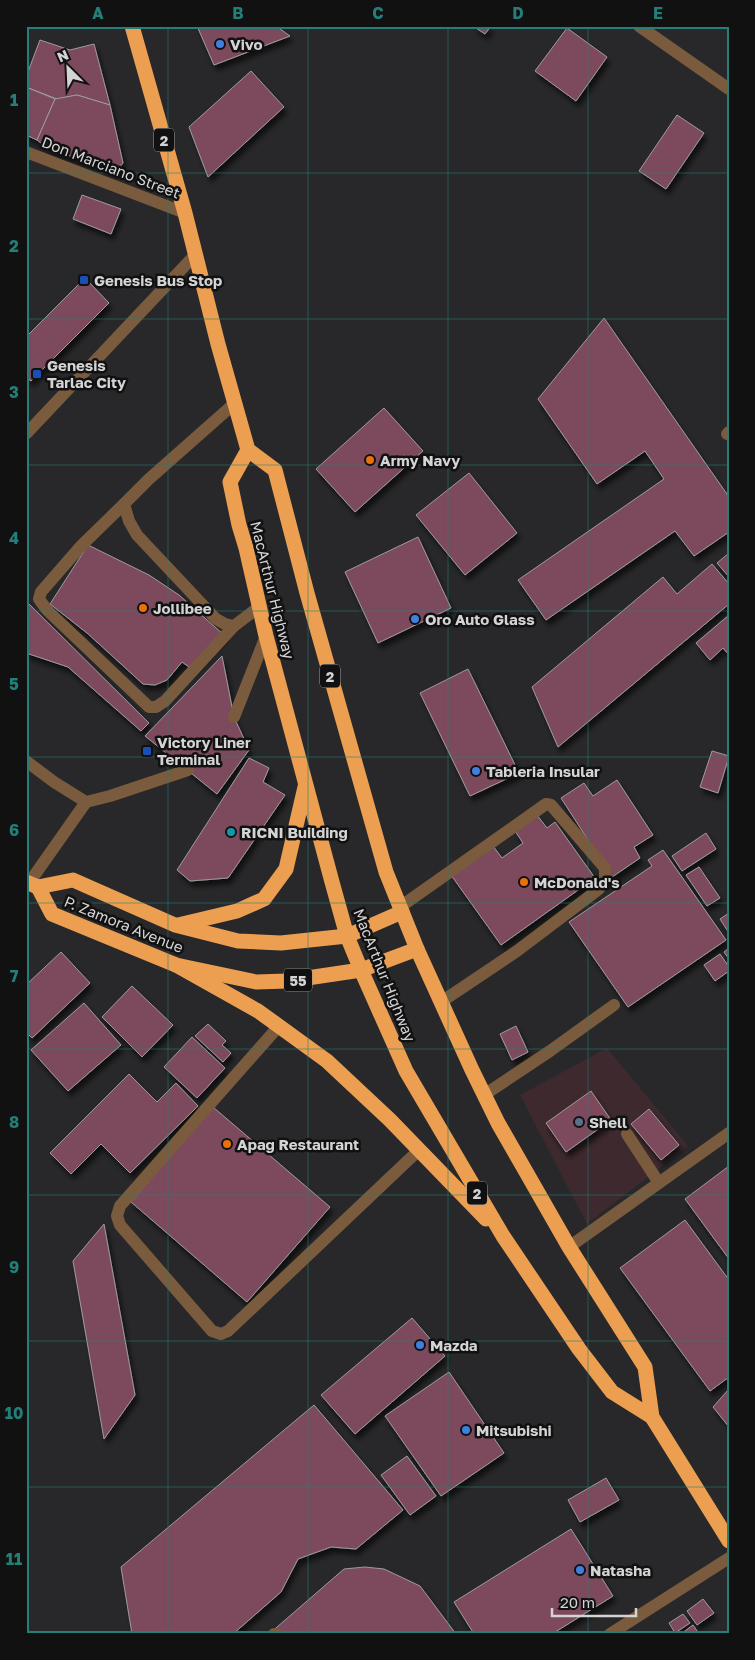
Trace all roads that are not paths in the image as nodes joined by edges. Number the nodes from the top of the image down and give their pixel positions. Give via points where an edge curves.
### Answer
1 (132, 26) edge
2 (639, 26) edge
3 (729, 89) edge
4 (26, 152) edge
5 (185, 213) junction
6 (194, 254) junction
7 (235, 403) junction
8 (26, 434) edge
9 (248, 450) junction
10 (124, 504) junction
11 (259, 607) junction
12 (234, 626) junction
13 (266, 636) junction
14 (234, 717) dead end
15 (26, 761) edge
16 (188, 770) dead end
17 (305, 785) junction
18 (86, 802) junction
19 (31, 884) edge
20 (401, 910) junction
21 (175, 925) junction
22 (347, 936) junction
23 (417, 949) junction
24 (176, 965) junction
25 (360, 970) junction
26 (441, 1002) junction
27 (614, 1004) dead end
28 (279, 1026) junction
29 (484, 1095) junction
30 (729, 1133) edge
31 (627, 1134) dead end
32 (419, 1150) junction
33 (659, 1182) junction
34 (503, 1236) junction
35 (569, 1247) junction
36 (652, 1417) junction
37 (729, 1541) edge
38 (729, 1558) edge
39 (610, 1634) edge

1 - 5 highway, 2
2 - 3 street
4 - 5 street, Don Marciano Street
5 - 6 highway, 2
6 - 7 highway, 2
6 - 8 street
7 - 9 highway, 2
7 - 10 street
9 - 11 highway, MacArthur Highway / 2 via 230,482
9 - 20 highway, MacArthur Highway / 2 via 275,470 384,862
10 - 12 street via 137,535 216,619
10 - 12 street via 41,592 39,599 47,610 149,707 165,702
11 - 12 street
11 - 13 highway, MacArthur Highway / 2
13 - 14 street
13 - 17 highway, MacArthur Highway / 2
15 - 18 street
16 - 18 street
17 - 21 highway via 286,869 264,899 237,912
17 - 22 highway, MacArthur Highway / 2
18 - 19 street
19 - 21 highway, P. Zamora Avenue via 73,880
19 - 24 highway, P. Zamora Avenue / 55 via 52,914
20 - 22 highway, P. Zamora Avenue
20 - 23 highway, MacArthur Highway / 2
20 - 26 street via 546,804 551,805 605,868 605,878 599,889 517,951
21 - 22 highway, P. Zamora Avenue via 238,941 281,943
22 - 25 highway, MacArthur Highway / 2
23 - 25 highway, P. Zamora Avenue / 55
23 - 26 highway, MacArthur Highway / 2
24 - 25 highway, P. Zamora Avenue / 55 via 256,982 287,982
24 - 28 highway
25 - 34 highway, MacArthur Highway / 2 via 406,1071
26 - 29 highway, MacArthur Highway / 2
27 - 29 street
28 - 32 highway via 327,1061
28 - 32 street via 120,1206 120,1225 212,1331 221,1334 228,1331
29 - 35 highway, MacArthur Highway / 2
30 - 33 street
31 - 33 street
32 - 34 highway
33 - 35 street
34 - 36 highway, MacArthur Highway / 2 via 612,1392
35 - 36 highway, MacArthur Highway / 2 via 645,1366
36 - 37 highway, MacArthur Highway / 2
38 - 39 street

